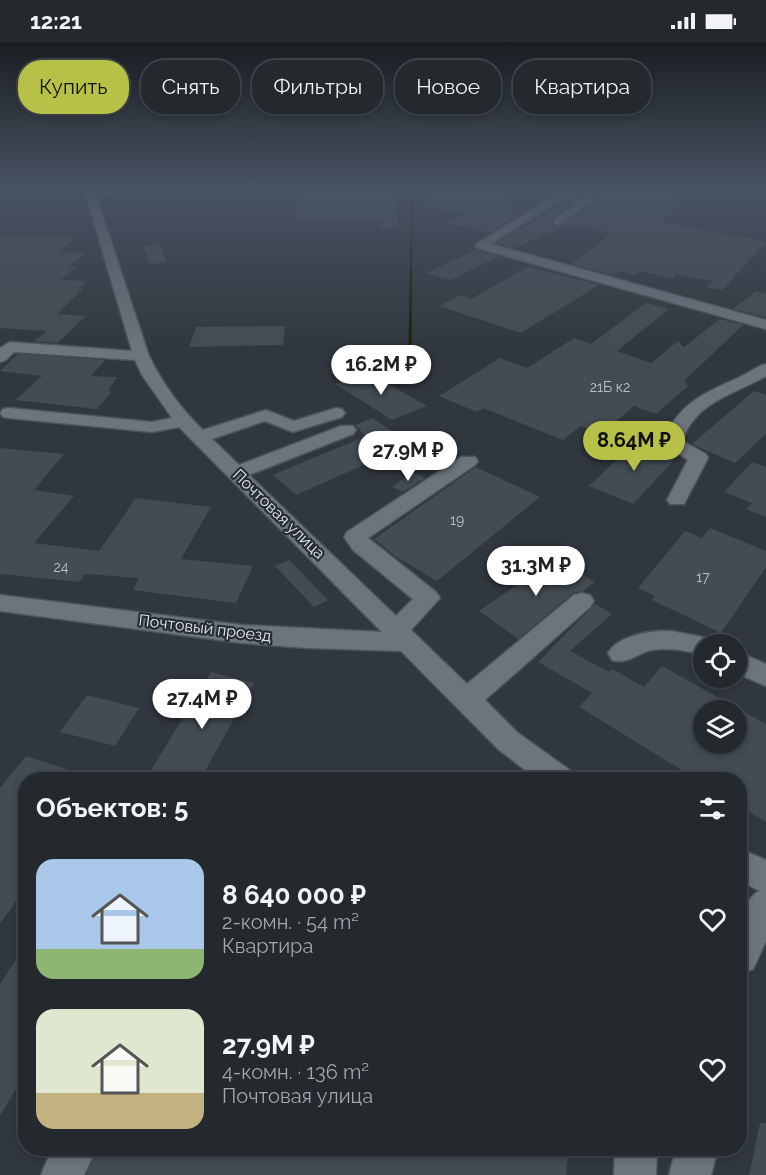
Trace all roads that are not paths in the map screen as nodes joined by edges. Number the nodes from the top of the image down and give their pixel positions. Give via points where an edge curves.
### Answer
1 (105, 242) edge
2 (486, 242) edge
3 (766, 325) edge
4 (141, 356) junction
5 (0, 357) edge
6 (766, 369) edge
7 (758, 382) edge
8 (336, 412) dead end
9 (9, 413) dead end
10 (183, 421) junction
11 (347, 430) dead end
12 (200, 437) junction
13 (468, 461) dead end
14 (237, 473) junction
15 (677, 500) dead end
16 (582, 601) dead end
17 (0, 603) edge
18 (404, 636) junction
19 (693, 643) edge
20 (621, 653) dead end
21 (747, 666) edge
22 (766, 676) edge
23 (468, 699) junction
24 (549, 772) edge
25 (747, 868) edge
26 (766, 877) edge
27 (766, 905) edge
28 (747, 942) edge
29 (72, 1156) edge
30 (636, 1156) edge
31 (695, 1156) edge
32 (62, 1175) edge
33 (635, 1175) edge
34 (690, 1175) edge

1 - 4 street, Почтовая улица
2 - 3 street via 481,245
4 - 5 street via 10,347
4 - 10 street, Почтовая улица
6 - 7 street
7 - 15 street via 704,398 675,432 672,443 699,458
8 - 12 street via 293,427 266,415
9 - 10 street via 152,427
10 - 12 street, Почтовая улица
11 - 14 street
12 - 14 street, Почтовая улица
13 - 18 street via 355,537 428,598
14 - 18 street, Почтовая улица
16 - 23 street
17 - 18 street, Почтовый проезд via 264,636
18 - 23 street, Почтовая улица
19 - 20 street via 673,638 642,642
21 - 22 street
23 - 24 street, Почтовая улица via 508,741
25 - 26 street
27 - 28 street
29 - 32 street
30 - 33 street
31 - 34 street

